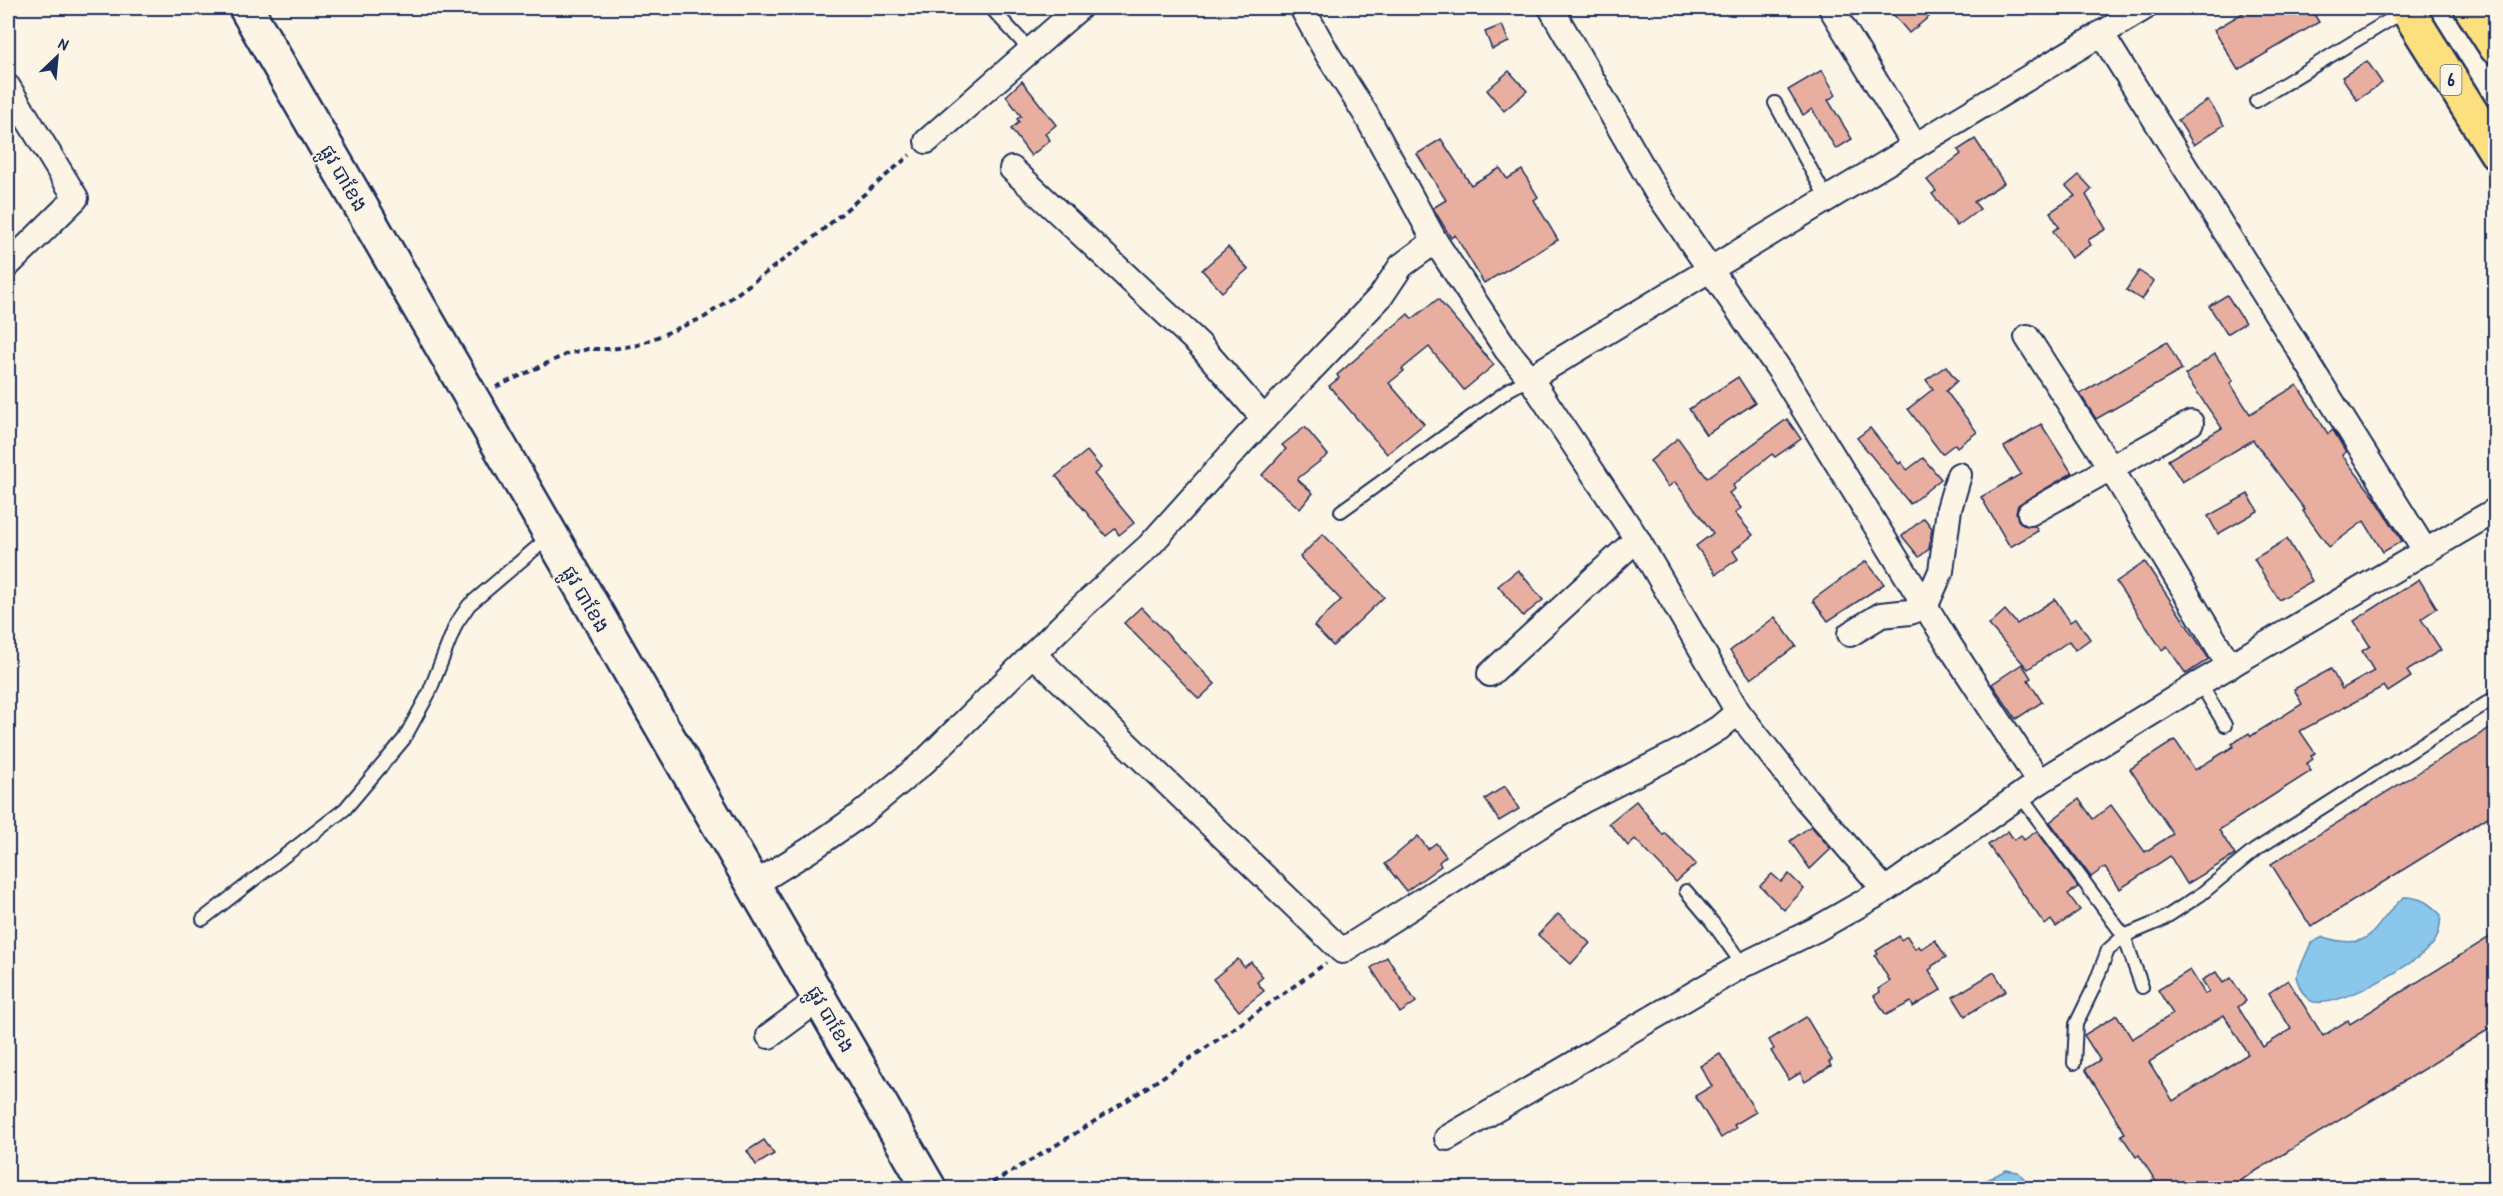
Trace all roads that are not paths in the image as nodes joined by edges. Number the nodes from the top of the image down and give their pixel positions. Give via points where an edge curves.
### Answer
1 (246, 8) edge
2 (991, 8) edge
3 (1079, 8) edge
4 (1302, 8) edge
5 (1551, 8) edge
6 (1831, 8) edge
7 (2144, 8) edge
8 (2407, 8) edge
9 (2471, 8) edge
10 (2101, 33) junction
11 (2496, 46) edge
12 (1030, 50) junction
13 (8, 87) edge
14 (2256, 101) dead end
15 (1775, 103) dead end
16 (927, 141) road end
17 (1915, 146) junction
18 (2496, 152) edge
19 (1012, 169) dead end
20 (1827, 199) junction
21 (1435, 241) junction
22 (8, 265) edge
23 (1710, 270) junction
24 (2027, 337) dead end
25 (1530, 378) junction
26 (1264, 419) junction
27 (2191, 423) dead end
28 (2110, 467) junction
29 (1959, 474) dead end
30 (2496, 510) edge
31 (1341, 511) dead end
32 (2030, 513) dead end
33 (549, 536) junction
34 (1637, 539) junction
35 (2426, 552) junction
36 (1926, 605) junction
37 (1850, 634) dead end
38 (1033, 654) junction
39 (2230, 666) junction
40 (1490, 675) dead end
41 (2200, 683) junction
42 (2496, 697) edge
43 (1738, 712) junction
44 (2225, 725) dead end
45 (2030, 788) junction
46 (753, 885) junction
47 (1885, 890) junction
48 (1686, 891) dead end
49 (203, 919) dead end
50 (2124, 936) junction
51 (1743, 965) junction
52 (2142, 987) dead end
53 (819, 999) junction
54 (769, 1036) dead end
55 (2074, 1063) dead end
56 (1447, 1138) dead end
57 (929, 1188) edge

1 - 33 street, ផ្លូវ បាខែង
2 - 12 lane
3 - 12 street
4 - 21 street
5 - 23 street via 1656,191
6 - 17 street
7 - 10 street
8 - 14 lane
8 - 18 highway, 6
9 - 11 highway
10 - 17 street
10 - 35 street
12 - 16 street
13 - 22 street via 76,198
15 - 20 lane
17 - 20 street
19 - 26 street via 1199,344
20 - 23 street
21 - 25 street via 1506,349
21 - 26 street via 1401,266 1382,296
23 - 25 street
23 - 36 street via 1781,372
24 - 28 street
25 - 31 lane
25 - 34 street
26 - 38 street via 1149,546
27 - 28 street
28 - 32 street
28 - 39 street
29 - 36 street via 1949,509 1941,571
30 - 35 street
33 - 46 street, ផ្លូវ បាខែង
33 - 49 lane via 470,605 456,624 429,693 404,739 345,808
34 - 40 street
34 - 43 street
35 - 39 street
36 - 37 street via 1910,612 1881,615
36 - 45 street
38 - 43 street via 1342,951 1538,827 1685,749
38 - 46 street via 892,790 811,849
39 - 41 street
41 - 44 lane
41 - 45 street
42 - 50 lane via 2256,850 2160,921
43 - 47 street
45 - 47 street
45 - 50 lane
46 - 53 street, ផ្លូវ បាខែង
47 - 51 street
48 - 51 lane
50 - 52 lane
50 - 55 lane via 2108,950 2076,1024
51 - 56 street
53 - 54 street
53 - 57 street, ផ្លូវ បាខែង

